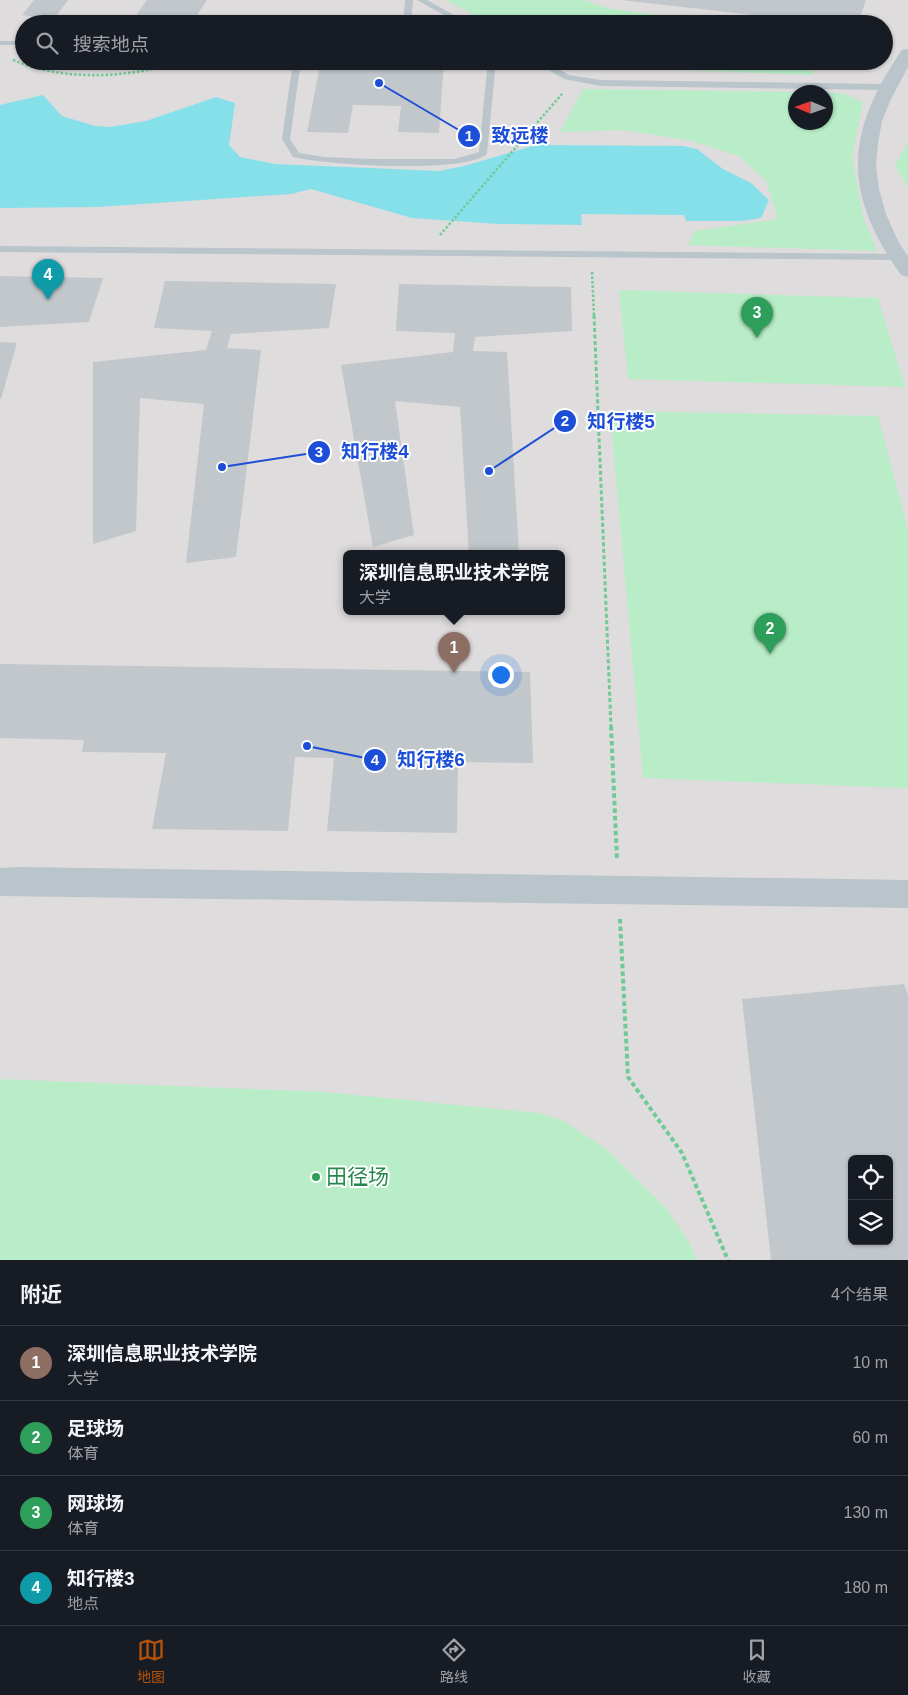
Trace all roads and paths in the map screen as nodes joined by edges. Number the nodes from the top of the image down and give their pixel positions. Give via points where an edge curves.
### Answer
1 (408, 0) edge
2 (421, 0) edge
3 (407, 15) edge
4 (449, 15) edge
5 (0, 43) edge
6 (15, 44) edge
7 (908, 54) edge
8 (10, 59) dead end
9 (15, 62) edge
10 (68, 70) edge
11 (150, 70) edge
12 (296, 70) edge
13 (491, 70) edge
14 (556, 70) edge
15 (574, 79) junction
16 (886, 87) junction
17 (0, 249) edge
18 (425, 252) junction
19 (591, 254) junction
20 (904, 264) edge
21 (0, 882) edge
22 (618, 890) junction
23 (908, 894) edge
24 (728, 1260) edge

1 - 3 lane
2 - 4 lane
5 - 6 lane
7 - 16 street
8 - 9 path
10 - 11 path via 117,76
12 - 13 lane via 286,139 296,155 372,162 455,162 483,154
14 - 15 lane
15 - 16 lane via 601,83
15 - 18 path
16 - 20 street via 872,122 866,170 877,216 888,241
17 - 18 lane
18 - 19 lane
19 - 20 lane
19 - 22 path
21 - 22 street
22 - 23 street
22 - 24 path via 628,1077 682,1153

